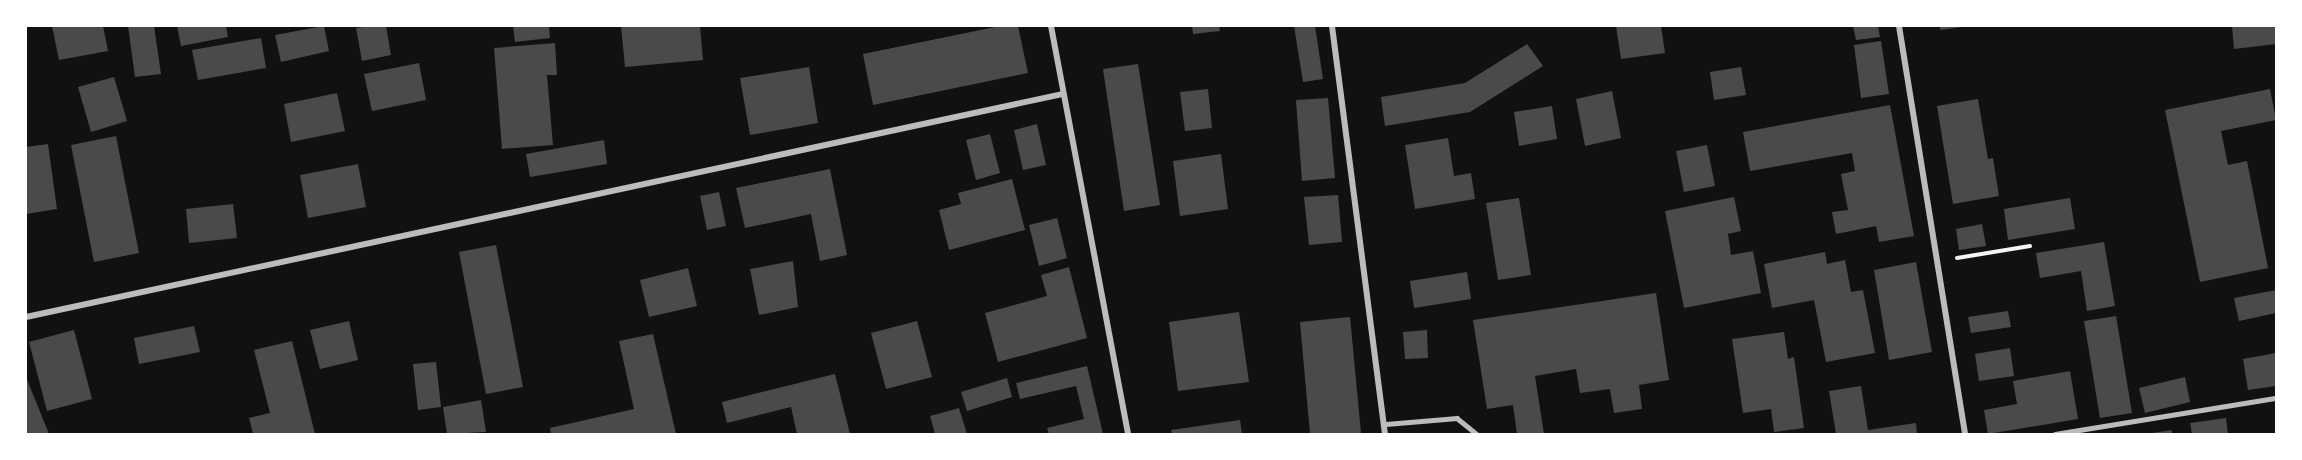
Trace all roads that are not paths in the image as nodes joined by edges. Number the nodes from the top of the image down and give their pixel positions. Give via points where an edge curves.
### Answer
1 (1051, 26) edge
2 (1332, 26) edge
3 (1899, 26) edge
4 (1063, 94) junction
5 (26, 317) edge
6 (2277, 398) edge
7 (1386, 424) junction
8 (1128, 435) edge
9 (1385, 435) edge
10 (1477, 435) edge
11 (1965, 435) edge
12 (2055, 435) edge

1 - 4 street
2 - 7 street
3 - 11 street
4 - 5 street
4 - 8 street
6 - 12 lane
7 - 9 street
7 - 10 lane via 1456,418

